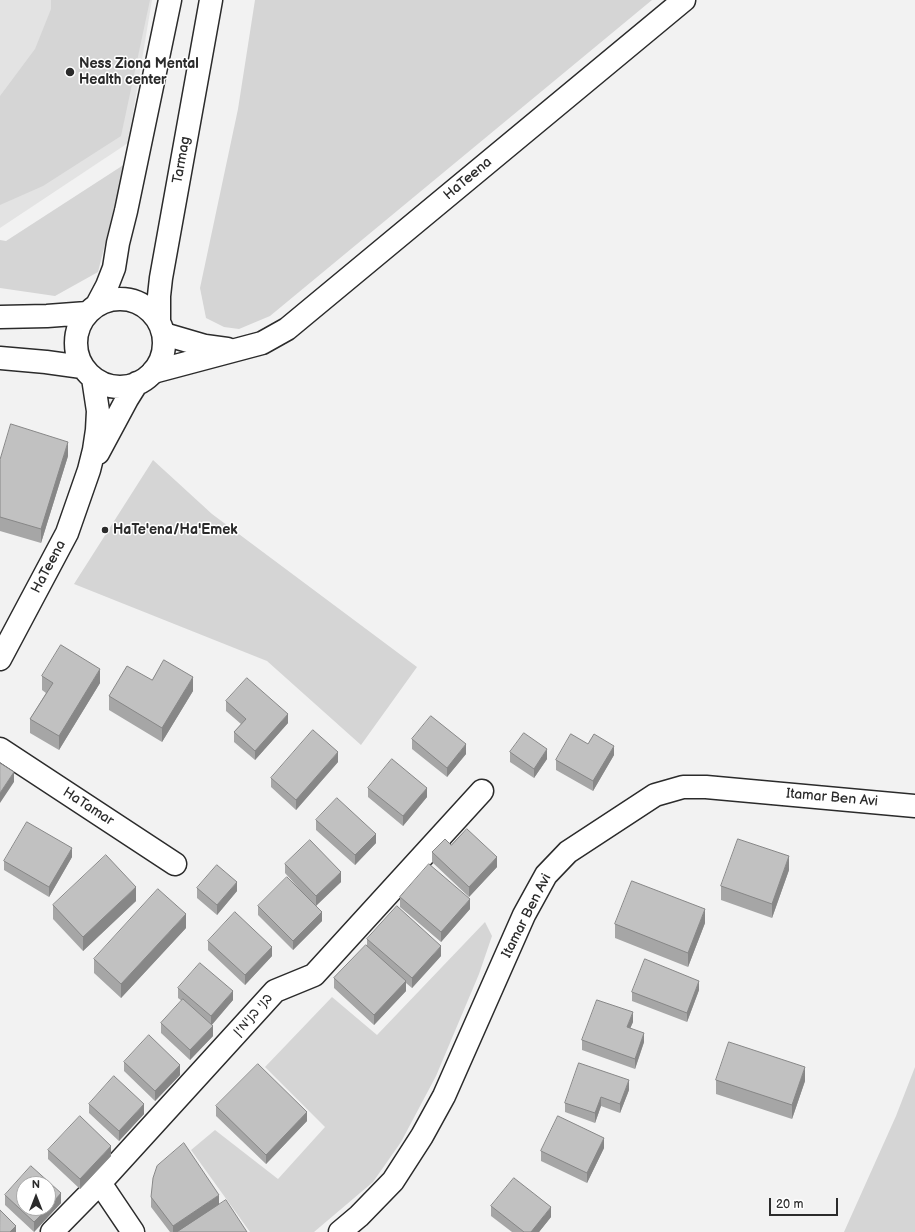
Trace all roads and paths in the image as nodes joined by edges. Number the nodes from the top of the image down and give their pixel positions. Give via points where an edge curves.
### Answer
1 (170, 0) edge
2 (211, 0) edge
3 (684, 0) edge
4 (92, 308) junction
5 (0, 317) edge
6 (161, 328) junction
7 (245, 348) junction
8 (0, 358) edge
9 (87, 373) junction
10 (145, 378) junction
11 (89, 470) junction
12 (0, 659) edge
13 (0, 749) edge
14 (482, 791) dead end
15 (915, 806) edge
16 (176, 864) dead end
17 (100, 1183) junction
18 (52, 1232) edge
19 (133, 1232) edge
20 (340, 1232) edge

1 - 4 street via 114,268 107,286
2 - 6 street, Tarmag via 161,278
3 - 7 street, HaTeena via 287,329 262,343
4 - 5 street via 47,316
4 - 6 street via 111,299 125,298 139,302 151,310
4 - 9 street via 80,322 75,345 77,356
6 - 7 street, HaTeena via 205,346
6 - 10 street via 164,348 160,361
7 - 10 street, HaTeena
8 - 9 street via 39,362
9 - 10 street via 103,384 114,387 126,387
9 - 11 street, HaTeena via 97,398 98,424
10 - 11 street, HaTeena via 127,399
11 - 12 street, HaTeena via 67,533
13 - 16 street, HaTamar
14 - 17 street, בני בנימין via 314,975 275,991
15 - 20 street, Itamar Ben Avi via 683,787 655,795 568,852 546,875 524,915 444,1096 422,1136 393,1181
17 - 18 street, בני בנימין
17 - 19 street

